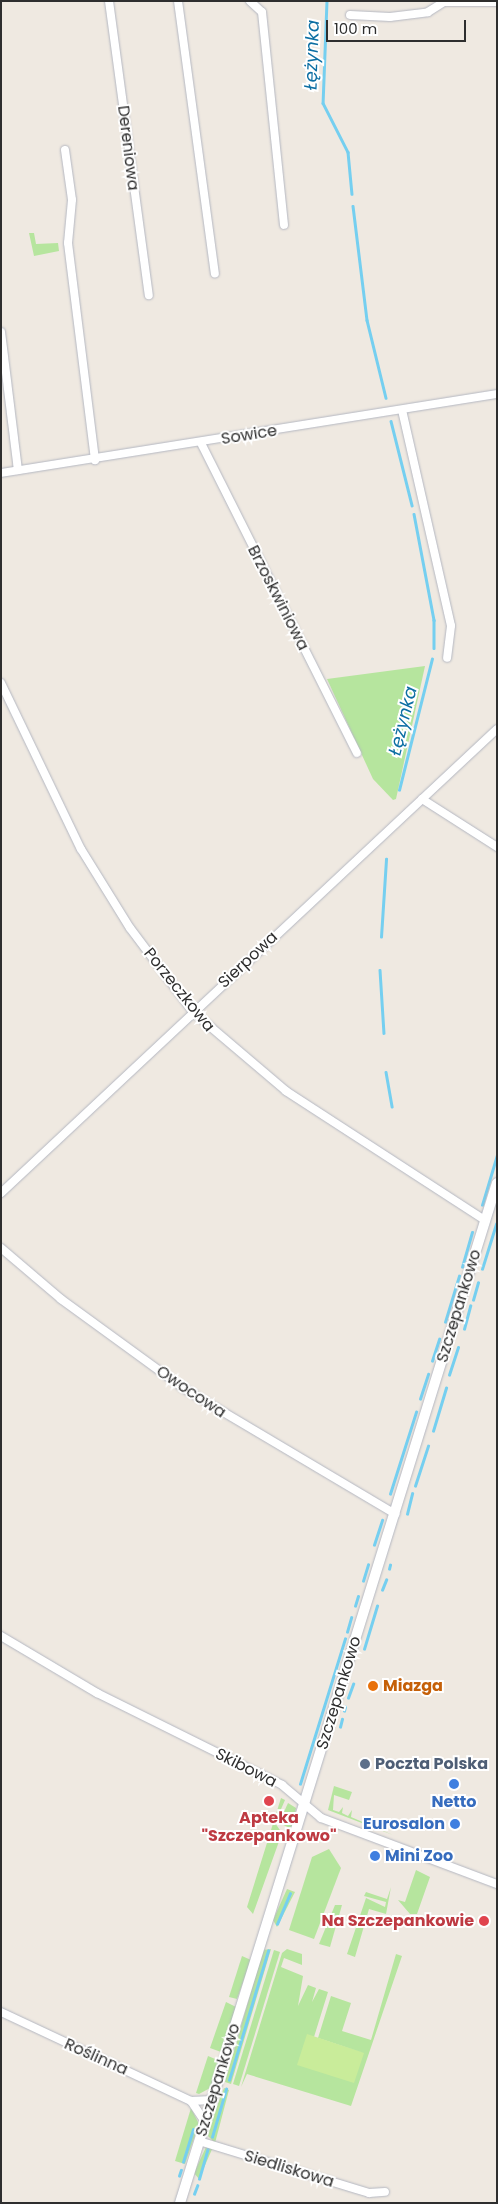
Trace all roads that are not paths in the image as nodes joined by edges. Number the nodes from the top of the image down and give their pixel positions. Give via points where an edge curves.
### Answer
1 (109, 1) edge
2 (178, 1) edge
3 (250, 1) edge
4 (497, 2) edge
5 (350, 15) dead end
6 (65, 150) dead end
7 (284, 225) dead end
8 (215, 274) dead end
9 (148, 295) dead end
10 (1, 332) edge
11 (497, 394) edge
12 (402, 410) junction
13 (201, 443) junction
14 (95, 460) junction
15 (18, 470) junction
16 (1, 472) edge
17 (447, 658) dead end
18 (1, 683) edge
19 (497, 729) edge
20 (357, 753) dead end
21 (422, 799) junction
22 (497, 847) edge
23 (193, 1012) junction
24 (497, 1183) edge
25 (1, 1193) edge
26 (485, 1220) junction
27 (1, 1248) edge
28 (395, 1514) junction
29 (1, 1636) edge
30 (304, 1807) junction
31 (497, 1884) edge
32 (1, 2012) edge
33 (212, 2100) junction
34 (191, 2101) junction
35 (205, 2122) junction
36 (199, 2141) junction
37 (382, 2196) edge
38 (180, 2203) edge

1 - 9 street, Dereniowa
2 - 8 street
3 - 7 street via 262,12
4 - 5 street via 444,2 428,12 390,17
6 - 14 street via 72,200 68,243
10 - 15 street
11 - 12 street, Sowice
12 - 13 street, Sowice
12 - 17 street via 451,626
13 - 14 street, Sowice
13 - 20 street, Brzoskwiniowa
14 - 15 street, Sowice
15 - 16 street, Sowice
18 - 23 street, Porzeczkowa via 77,842 130,928
19 - 21 street, Sierpowa
21 - 22 street
21 - 23 street, Sierpowa
23 - 25 street, Sierpowa
23 - 26 street, Porzeczkowa via 224,1043 286,1090
24 - 26 street, Szczepankowo
26 - 28 street, Szczepankowo
27 - 28 street, Owocowa via 61,1299 183,1388
28 - 30 street, Szczepankowo
29 - 30 street, Skibowa via 97,1693 282,1785
30 - 31 street, Skibowa via 321,1818
30 - 33 street, Szczepankowo
32 - 34 street, Roślinna
33 - 34 street, Roślinna
33 - 35 street, Szczepankowo
34 - 35 street
35 - 36 street, Szczepankowo
36 - 37 street, Siedliskowa
36 - 38 street, Szczepankowo

